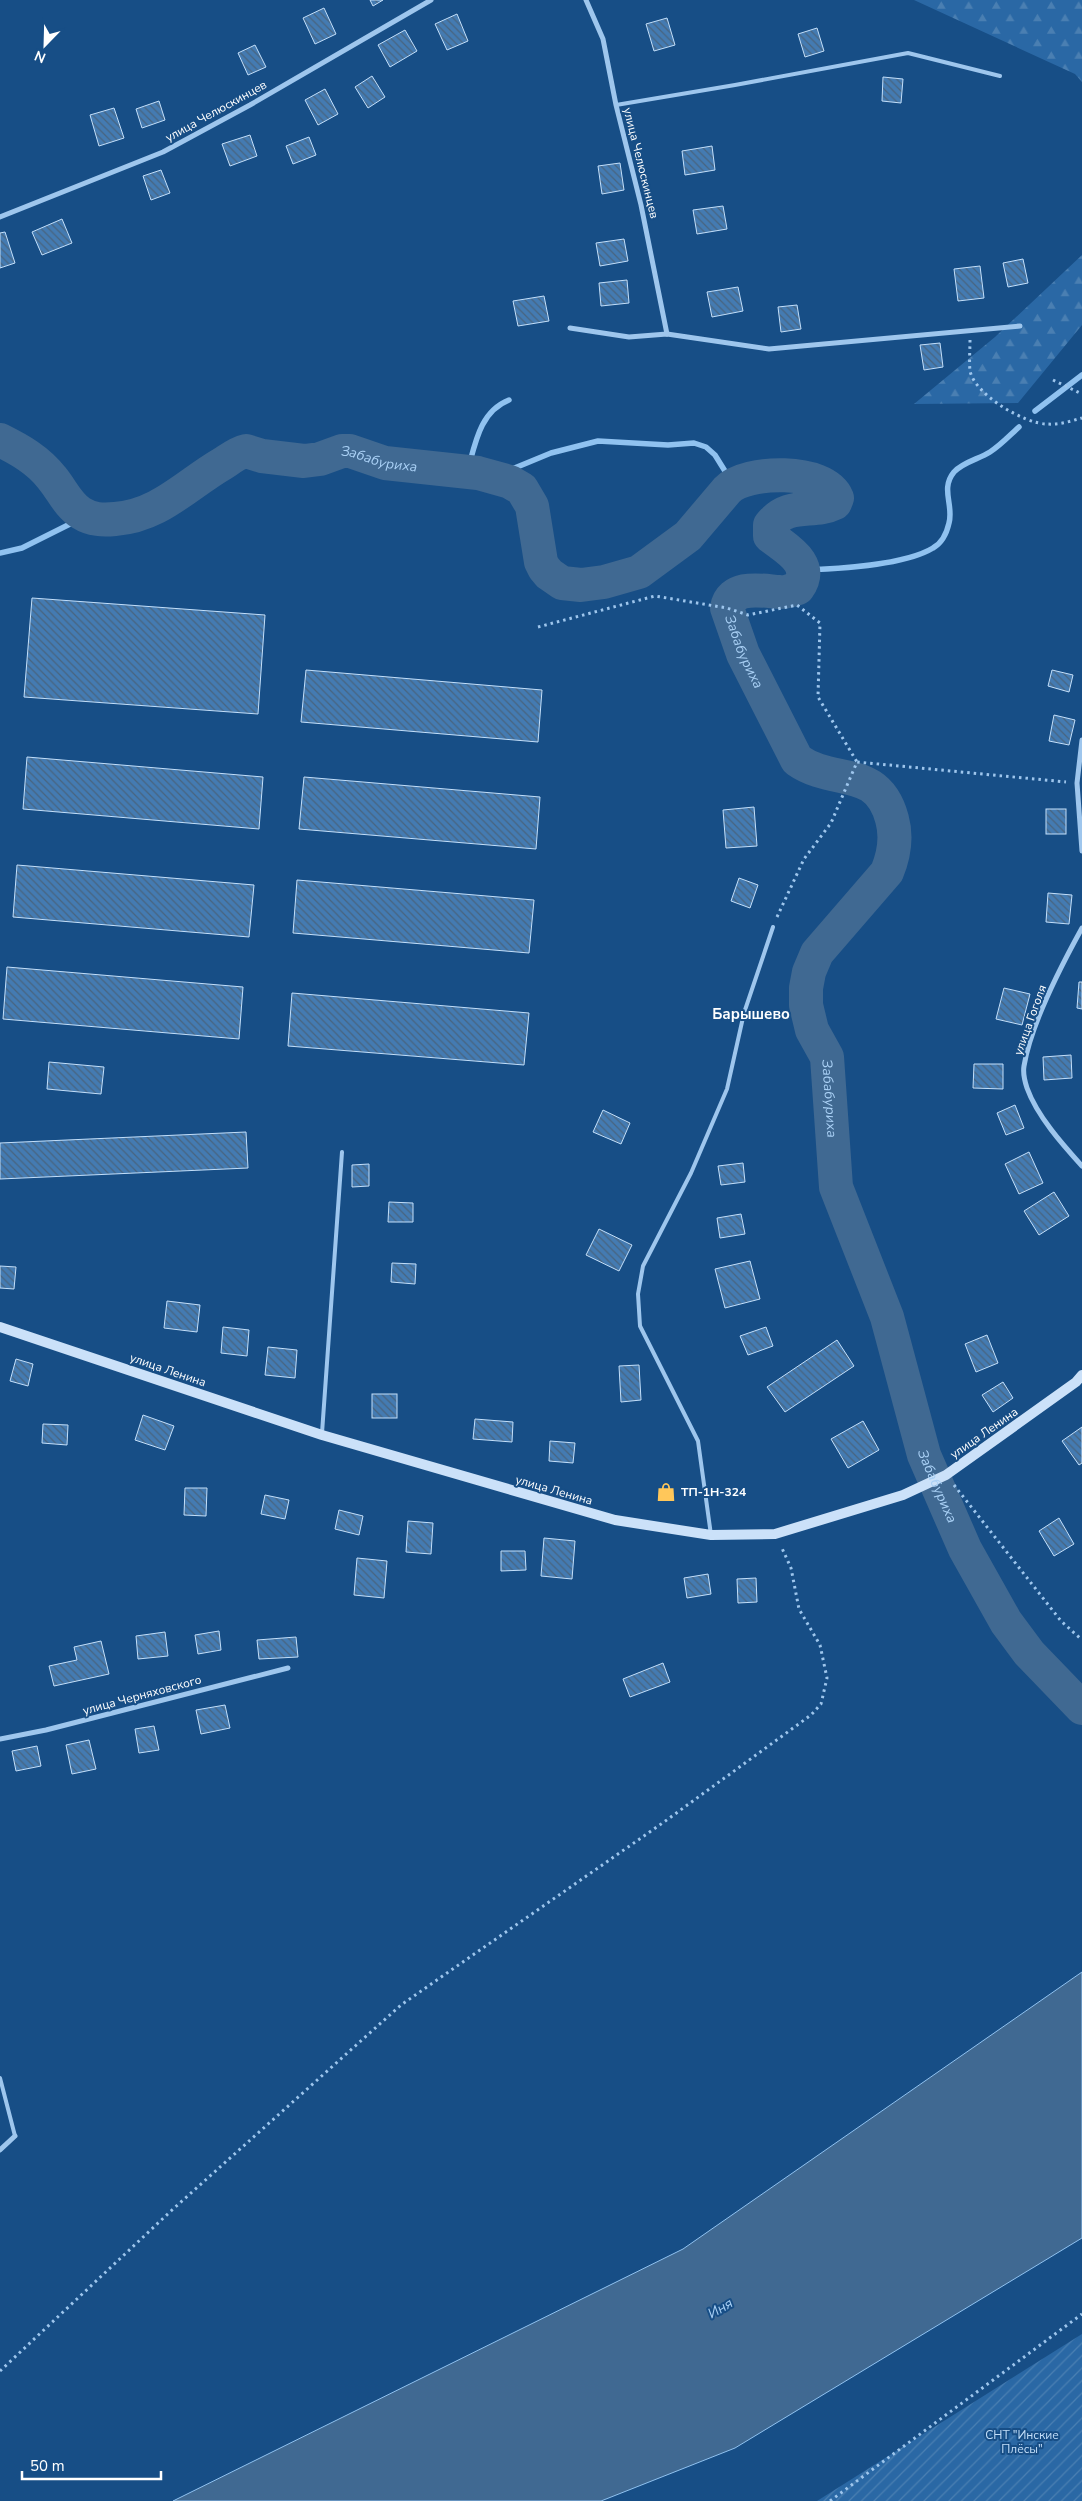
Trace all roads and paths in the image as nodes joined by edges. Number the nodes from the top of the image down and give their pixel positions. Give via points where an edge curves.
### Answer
1 (431, 0) edge
2 (586, 0) edge
3 (1000, 76) dead end
4 (616, 105) junction
5 (0, 217) edge
6 (1020, 326) dead end
7 (570, 328) dead end
8 (970, 331) junction
9 (667, 334) junction
10 (1054, 380) dead end
11 (1082, 394) edge
12 (1082, 418) edge
13 (538, 627) dead end
14 (1082, 740) edge
15 (857, 762) junction
16 (1077, 782) junction
17 (1082, 851) edge
18 (773, 927) joint
19 (1082, 928) edge
20 (342, 1152) dead end
21 (1082, 1166) edge
22 (0, 1327) edge
23 (1082, 1376) edge
24 (322, 1435) junction
25 (946, 1475) junction
26 (775, 1534) junction
27 (712, 1535) junction
28 (1082, 1640) edge
29 (288, 1668) dead end
30 (0, 1739) edge
31 (0, 2078) edge
32 (15, 2136) joint
33 (0, 2150) edge
34 (1082, 2314) edge
35 (0, 2371) edge
36 (830, 2501) edge

1 - 5 street, улица Челюскинцев via 250,106 163,152
2 - 4 street, улица Челюскинцев via 603,39
3 - 4 lane via 908,53
4 - 9 street, улица Челюскинцев via 642,205
6 - 8 street
7 - 9 street via 629,337
8 - 9 street via 769,349
8 - 12 path via 970,372 974,382 988,397 1022,418 1038,423 1049,425
10 - 11 path
13 - 15 path via 655,596 728,608 748,615 797,605 820,623 818,697
14 - 16 street
15 - 16 path
15 - 18 path via 831,823 804,859
16 - 17 street
18 - 27 lane via 744,1013 727,1089 692,1173 643,1266 638,1294 640,1326 698,1441
19 - 21 street, улица Гоголя via 1037,1022 1024,1067 1027,1089 1052,1132
20 - 24 lane
22 - 24 main road, улица Ленина
23 - 25 main road, улица Ленина
24 - 27 main road, улица Ленина via 615,1520
25 - 26 main road, улица Ленина via 903,1496
25 - 28 path via 1061,1621
26 - 27 main road, улица Ленина
26 - 35 path via 791,1568 799,1609 820,1645 827,1678 821,1704 811,1715 401,2005 172,2210
29 - 30 street, улица Черняховского
31 - 32 lane
32 - 33 street
34 - 36 path

